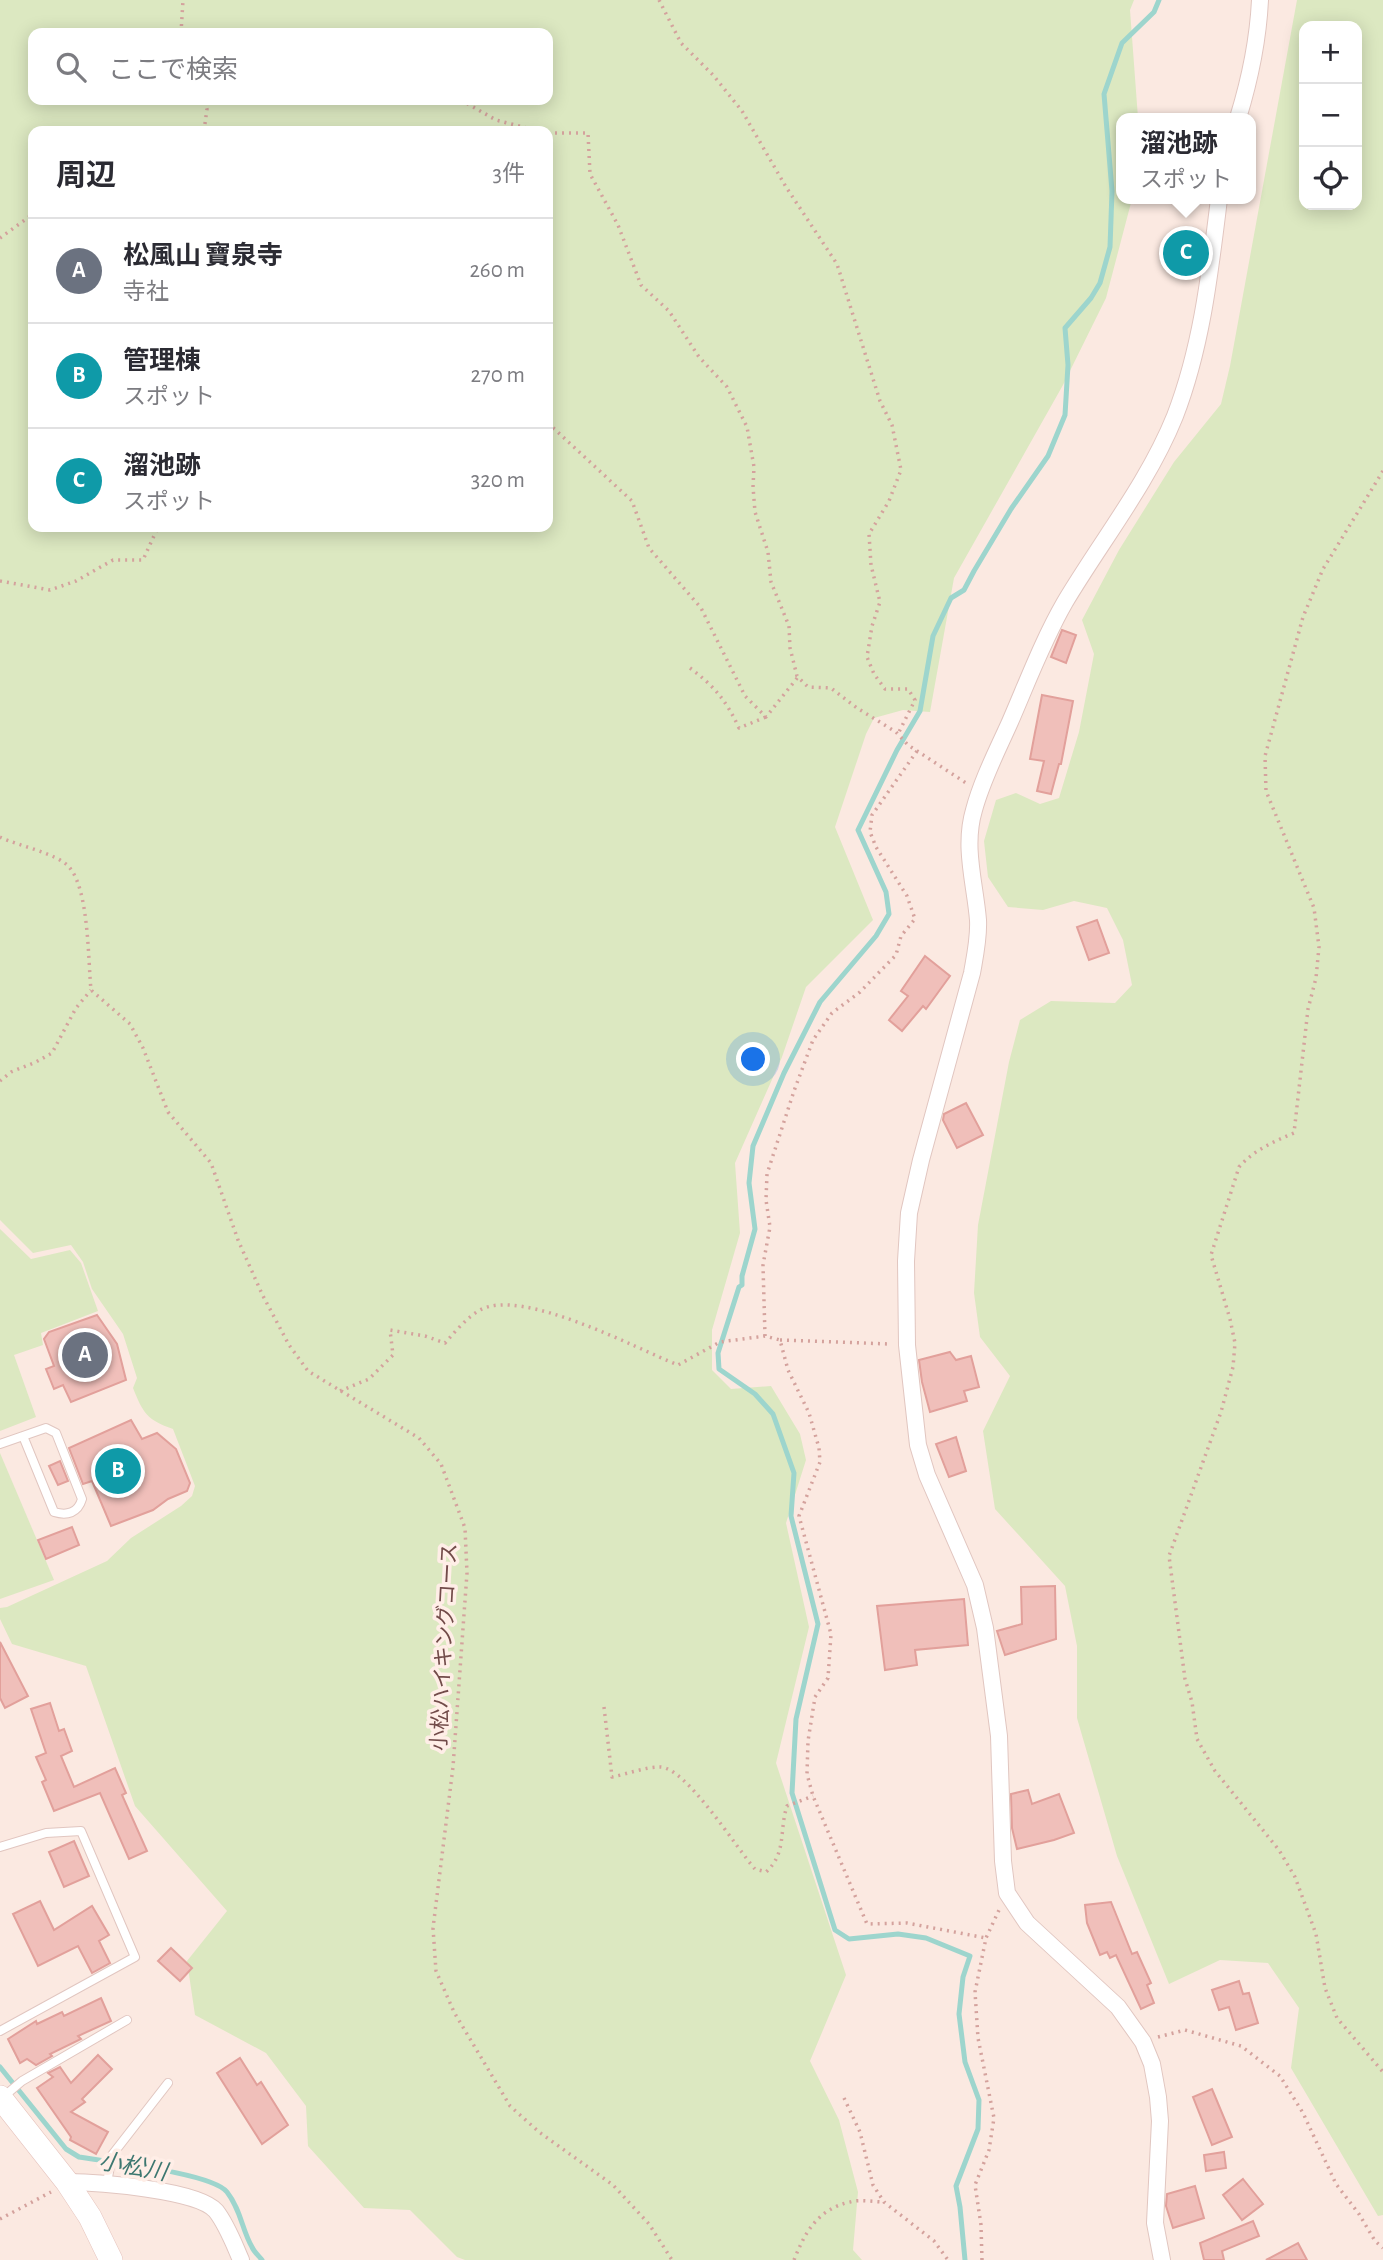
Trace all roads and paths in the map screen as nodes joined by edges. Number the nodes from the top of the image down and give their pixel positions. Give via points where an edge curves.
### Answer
1 (183, 0) edge
2 (659, 0) edge
3 (1260, 0) edge
4 (181, 28) edge
5 (206, 105) edge
6 (470, 105) edge
7 (1240, 113) edge
8 (205, 126) edge
9 (519, 126) edge
10 (553, 133) edge
11 (1218, 204) edge
12 (28, 218) edge
13 (0, 238) edge
14 (553, 428) edge
15 (1383, 471) edge
16 (156, 532) edge
17 (0, 581) edge
18 (690, 668) dead end
19 (797, 676) junction
20 (766, 717) junction
21 (897, 733) junction
22 (917, 751) junction
23 (980, 792) junction
24 (0, 837) edge
25 (91, 990) junction
26 (0, 1081) edge
27 (765, 1336) junction
28 (780, 1340) junction
29 (906, 1345) junction
30 (340, 1391) junction
31 (23, 1436) junction
32 (0, 1444) edge
33 (604, 1707) dead end
34 (813, 1796) junction
35 (0, 1847) edge
36 (1007, 1893) junction
37 (986, 1938) junction
38 (127, 2020) dead end
39 (0, 2031) edge
40 (1143, 2042) junction
41 (1383, 2072) edge
42 (168, 2082) dead end
43 (4, 2095) edge
44 (844, 2098) dead end
45 (108, 2177) junction
46 (67, 2182) junction
47 (884, 2202) junction
48 (0, 2219) edge
49 (1383, 2248) edge
50 (671, 2259) edge
51 (111, 2260) edge
52 (241, 2260) edge
53 (794, 2260) edge
54 (948, 2260) edge
55 (982, 2260) edge
56 (1162, 2260) edge

1 - 4 path
2 - 21 path via 681,43 742,111 837,264 880,401 892,425 901,470 889,502 869,534 880,602 867,657 885,689 908,689 915,700
3 - 7 street via 1258,34
5 - 8 path
6 - 9 path
10 - 19 path via 588,133 590,174 618,225 641,285 668,311 699,357 727,387 747,427 755,512 768,552 771,582 789,626
11 - 23 street via 1200,330 1175,415 1121,516 1064,604
12 - 13 path
14 - 20 path via 632,501 649,548 701,608 745,696
15 - 41 path via 1323,569 1303,617 1265,756 1266,791 1314,908 1319,947 1316,978 1308,1009 1294,1133 1267,1144 1238,1167 1212,1255 1235,1343 1233,1367 1169,1556 1198,1739 1214,1772 1279,1850 1295,1877 1316,1934 1325,1988 1337,2018
16 - 17 path via 143,560 113,559 50,590
18 - 20 path via 729,706 738,728
19 - 20 path
19 - 21 path via 808,687 831,688
21 - 22 path
22 - 23 path
22 - 27 path via 872,815 870,832 915,919 901,936 895,956 832,1013 813,1040 794,1091 767,1174
23 - 29 street via 969,837 977,945 909,1213
24 - 25 path via 69,867 82,900
25 - 26 path via 52,1053
25 - 30 path, 小松ハイキングコース via 130,1024 168,1112 211,1163 238,1240 289,1345 309,1371
27 - 28 path
27 - 30 path via 720,1342 678,1365 565,1317 498,1305 464,1322 445,1343 390,1330 393,1355 369,1379
28 - 29 path
28 - 34 path via 819,1448 820,1462 799,1516 831,1634 828,1678 815,1696 808,1741 807,1774
29 - 36 street via 918,1445 975,1585 985,1628 999,1736
30 - 50 path, 小松ハイキングコース via 419,1438 441,1464 465,1528 464,1644 433,1928 436,1971 454,2012 510,2106 538,2132 613,2185 649,2224
31 - 31 lane via 54,1511 68,1514 77,1509 82,1499 56,1433 46,1429
31 - 32 lane
33 - 34 path via 612,1777 662,1767 674,1773 713,1812 755,1869 766,1872 776,1864 787,1806
34 - 37 path via 867,1924 907,1923
35 - 39 lane via 46,1833 81,1831 135,1957
36 - 37 path
36 - 40 street via 1027,1923 1118,2007
37 - 55 path via 975,1992 978,2038 994,2118 989,2150 975,2185
38 - 43 lane
40 - 49 path via 1185,2029 1241,2046 1280,2076 1336,2184
40 - 56 street via 1158,2097 1155,2223
42 - 45 lane via 112,2155
43 - 46 street
44 - 47 path via 860,2132 873,2185
45 - 46 street
45 - 52 street via 215,2209
46 - 48 path
46 - 51 street
47 - 53 path via 852,2201 830,2210 808,2228
47 - 54 path via 934,2241

